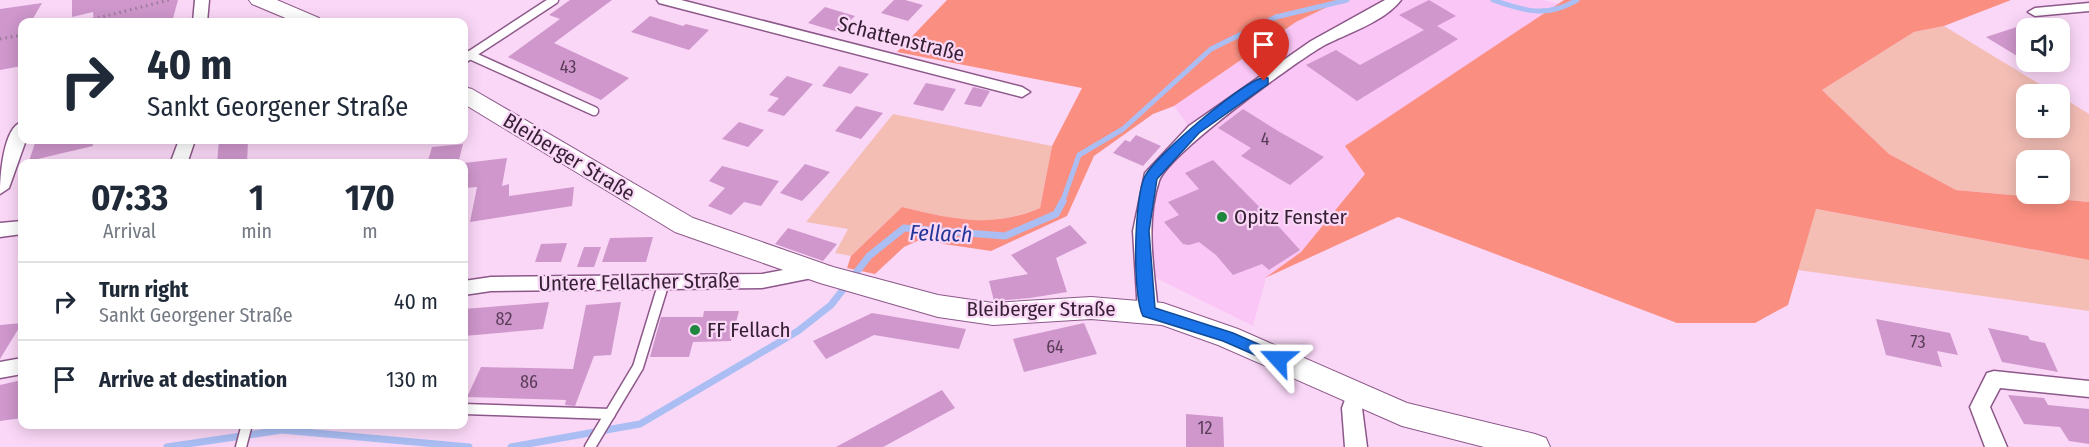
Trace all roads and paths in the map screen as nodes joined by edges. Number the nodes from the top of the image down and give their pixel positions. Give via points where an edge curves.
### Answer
1 (169, 0) edge
2 (202, 0) edge
3 (554, 0) edge
4 (664, 0) edge
5 (1394, 0) edge
6 (265, 1) edge
7 (2089, 7) edge
8 (2035, 12) dead end
9 (98, 18) edge
10 (200, 18) edge
11 (303, 18) edge
12 (18, 36) edge
13 (0, 39) edge
14 (468, 56) edge
15 (468, 57) edge
16 (1022, 92) dead end
17 (468, 96) edge
18 (594, 111) dead end
19 (18, 138) edge
20 (186, 144) edge
21 (180, 159) edge
22 (0, 188) edge
23 (18, 228) edge
24 (0, 230) edge
25 (822, 274) junction
26 (664, 282) junction
27 (468, 287) edge
28 (1148, 312) junction
29 (18, 367) edge
30 (0, 370) edge
31 (2089, 389) edge
32 (1356, 395) junction
33 (468, 409) edge
34 (608, 417) junction
35 (246, 429) edge
36 (241, 446) edge
37 (591, 446) edge
38 (1356, 447) edge
39 (1535, 447) edge
40 (1996, 447) edge

1 - 9 path
2 - 10 street
3 - 14 lane
4 - 16 street, Schattenstraße
5 - 28 street via 1316,44 1195,130 1151,177 1142,231
6 - 11 main road
7 - 8 street
12 - 13 path
15 - 18 lane
17 - 25 main road, Bleiberger Straße via 684,225
19 - 22 street
20 - 21 street
23 - 24 street
25 - 26 street, Untere Fellacher Straße via 762,281
25 - 28 main road, Bleiberger Straße via 938,306 993,314 1091,308
26 - 27 street, Untere Fellacher Straße
26 - 34 lane via 638,368
28 - 32 main road, Bleiberger Straße via 1228,337
29 - 30 street
31 - 40 street via 1994,379 1980,407
32 - 38 street via 1352,408
32 - 39 main road, Bleiberger Straße via 1402,414
33 - 34 lane
34 - 37 lane
35 - 36 lane

